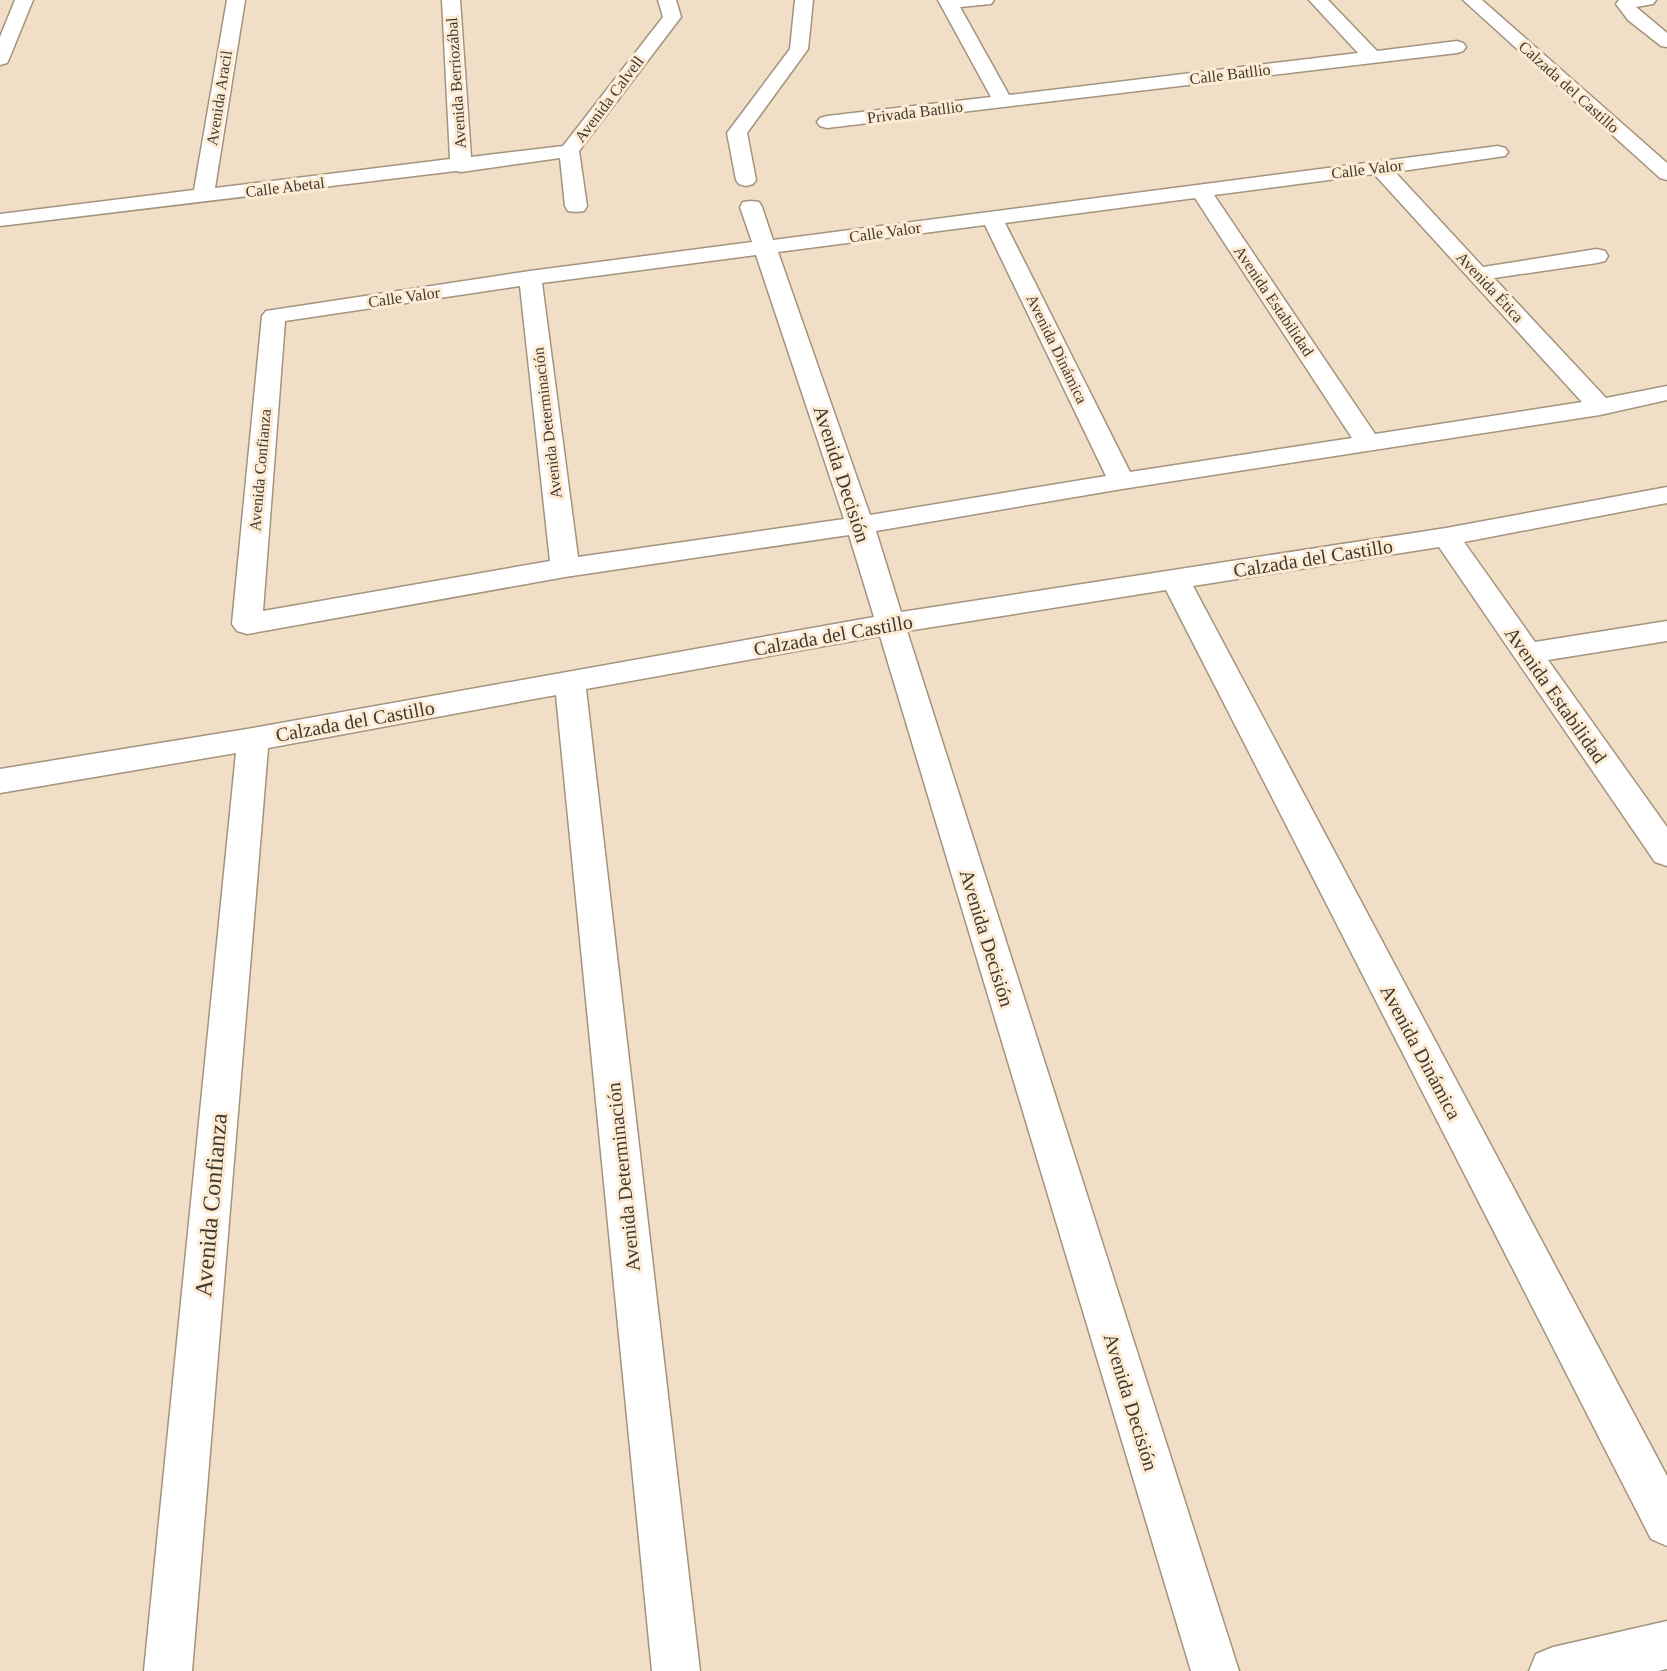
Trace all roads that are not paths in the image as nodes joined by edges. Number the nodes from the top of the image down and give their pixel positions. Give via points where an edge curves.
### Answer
1 (24, 0) edge
2 (236, 0) edge
3 (451, 0) edge
4 (667, 0) edge
5 (804, 0) edge
6 (985, 0) edge
7 (1318, 0) edge
8 (1472, 0) edge
9 (1647, 0) edge
10 (948, 2) edge
11 (1667, 42) edge
12 (1457, 47) dead end
13 (1372, 57) junction
14 (0, 59) edge
15 (1003, 101) junction
16 (827, 122) dead end
17 (569, 151) junction
18 (1498, 152) dead end
19 (461, 166) junction
20 (1380, 168) junction
21 (1667, 174) edge
22 (1200, 190) junction
23 (203, 196) junction
24 (576, 206) dead end
25 (992, 218) junction
26 (0, 220) edge
27 (766, 248) junction
28 (1597, 256) dead end
29 (1479, 274) junction
30 (530, 278) junction
31 (274, 316) joint
32 (1667, 393) edge
33 (1600, 407) junction
34 (1368, 443) junction
35 (1122, 481) junction
36 (1667, 495) edge
37 (860, 525) junction
38 (1446, 537) junction
39 (565, 568) junction
40 (1176, 581) junction
41 (889, 624) junction
42 (1667, 631) edge
43 (1526, 653) junction
44 (570, 683) junction
45 (253, 739) junction
46 (0, 781) edge
47 (1667, 853) edge
48 (1667, 1523) edge
49 (1667, 1646) edge
50 (168, 1671) edge
51 (676, 1671) edge
52 (1215, 1671) edge
53 (1553, 1671) edge

1 - 14 street
2 - 23 street, Avenida Aracil
3 - 19 street, Avenida Berriozábal
4 - 17 street, Avenida Calvell via 672,17
5 - 27 street, Avenida Decisión via 799,49 737,133 749,194
6 - 10 street
7 - 13 street
8 - 21 street, Calzada del Castillo
9 - 11 street via 1625,4
10 - 15 street
12 - 13 street, Calle Batllio
13 - 15 street, Calle Batllio
15 - 16 street, Privada Batllio
17 - 19 street, Calle Abetal
17 - 24 street, Avenida Calvell
18 - 20 street, Calle Valor
19 - 23 street, Calle Abetal
20 - 22 street, Calle Valor
20 - 29 street, Avenida Ética
22 - 25 street, Calle Valor
22 - 34 street, Avenida Estabilidad
23 - 26 street, Calle Abetal
25 - 27 street, Calle Valor
25 - 35 street, Avenida Dinámica
27 - 30 street, Calle Valor
27 - 37 street, Avenida Decisión
28 - 29 street
29 - 33 street, Avenida Ética
30 - 31 street, Calle Valor
30 - 39 street, Avenida Determinación
31 - 39 street, Avenida Confianza via 247,624
32 - 33 street
33 - 34 street
34 - 35 street
35 - 37 street
36 - 38 street, Calzada del Castillo
37 - 39 street
37 - 41 street, Avenida Decisión
38 - 40 street, Calzada del Castillo
38 - 43 street, Avenida Estabilidad
40 - 41 street, Calzada del Castillo
40 - 48 street, Avenida Dinámica
41 - 44 street, Calzada del Castillo
41 - 52 street, Avenida Decisión
42 - 43 street
43 - 47 street, Avenida Estabilidad
44 - 45 street, Calzada del Castillo
44 - 51 street, Avenida Determinación
45 - 46 street, Calzada del Castillo
45 - 50 street, Avenida Confianza
49 - 53 street

